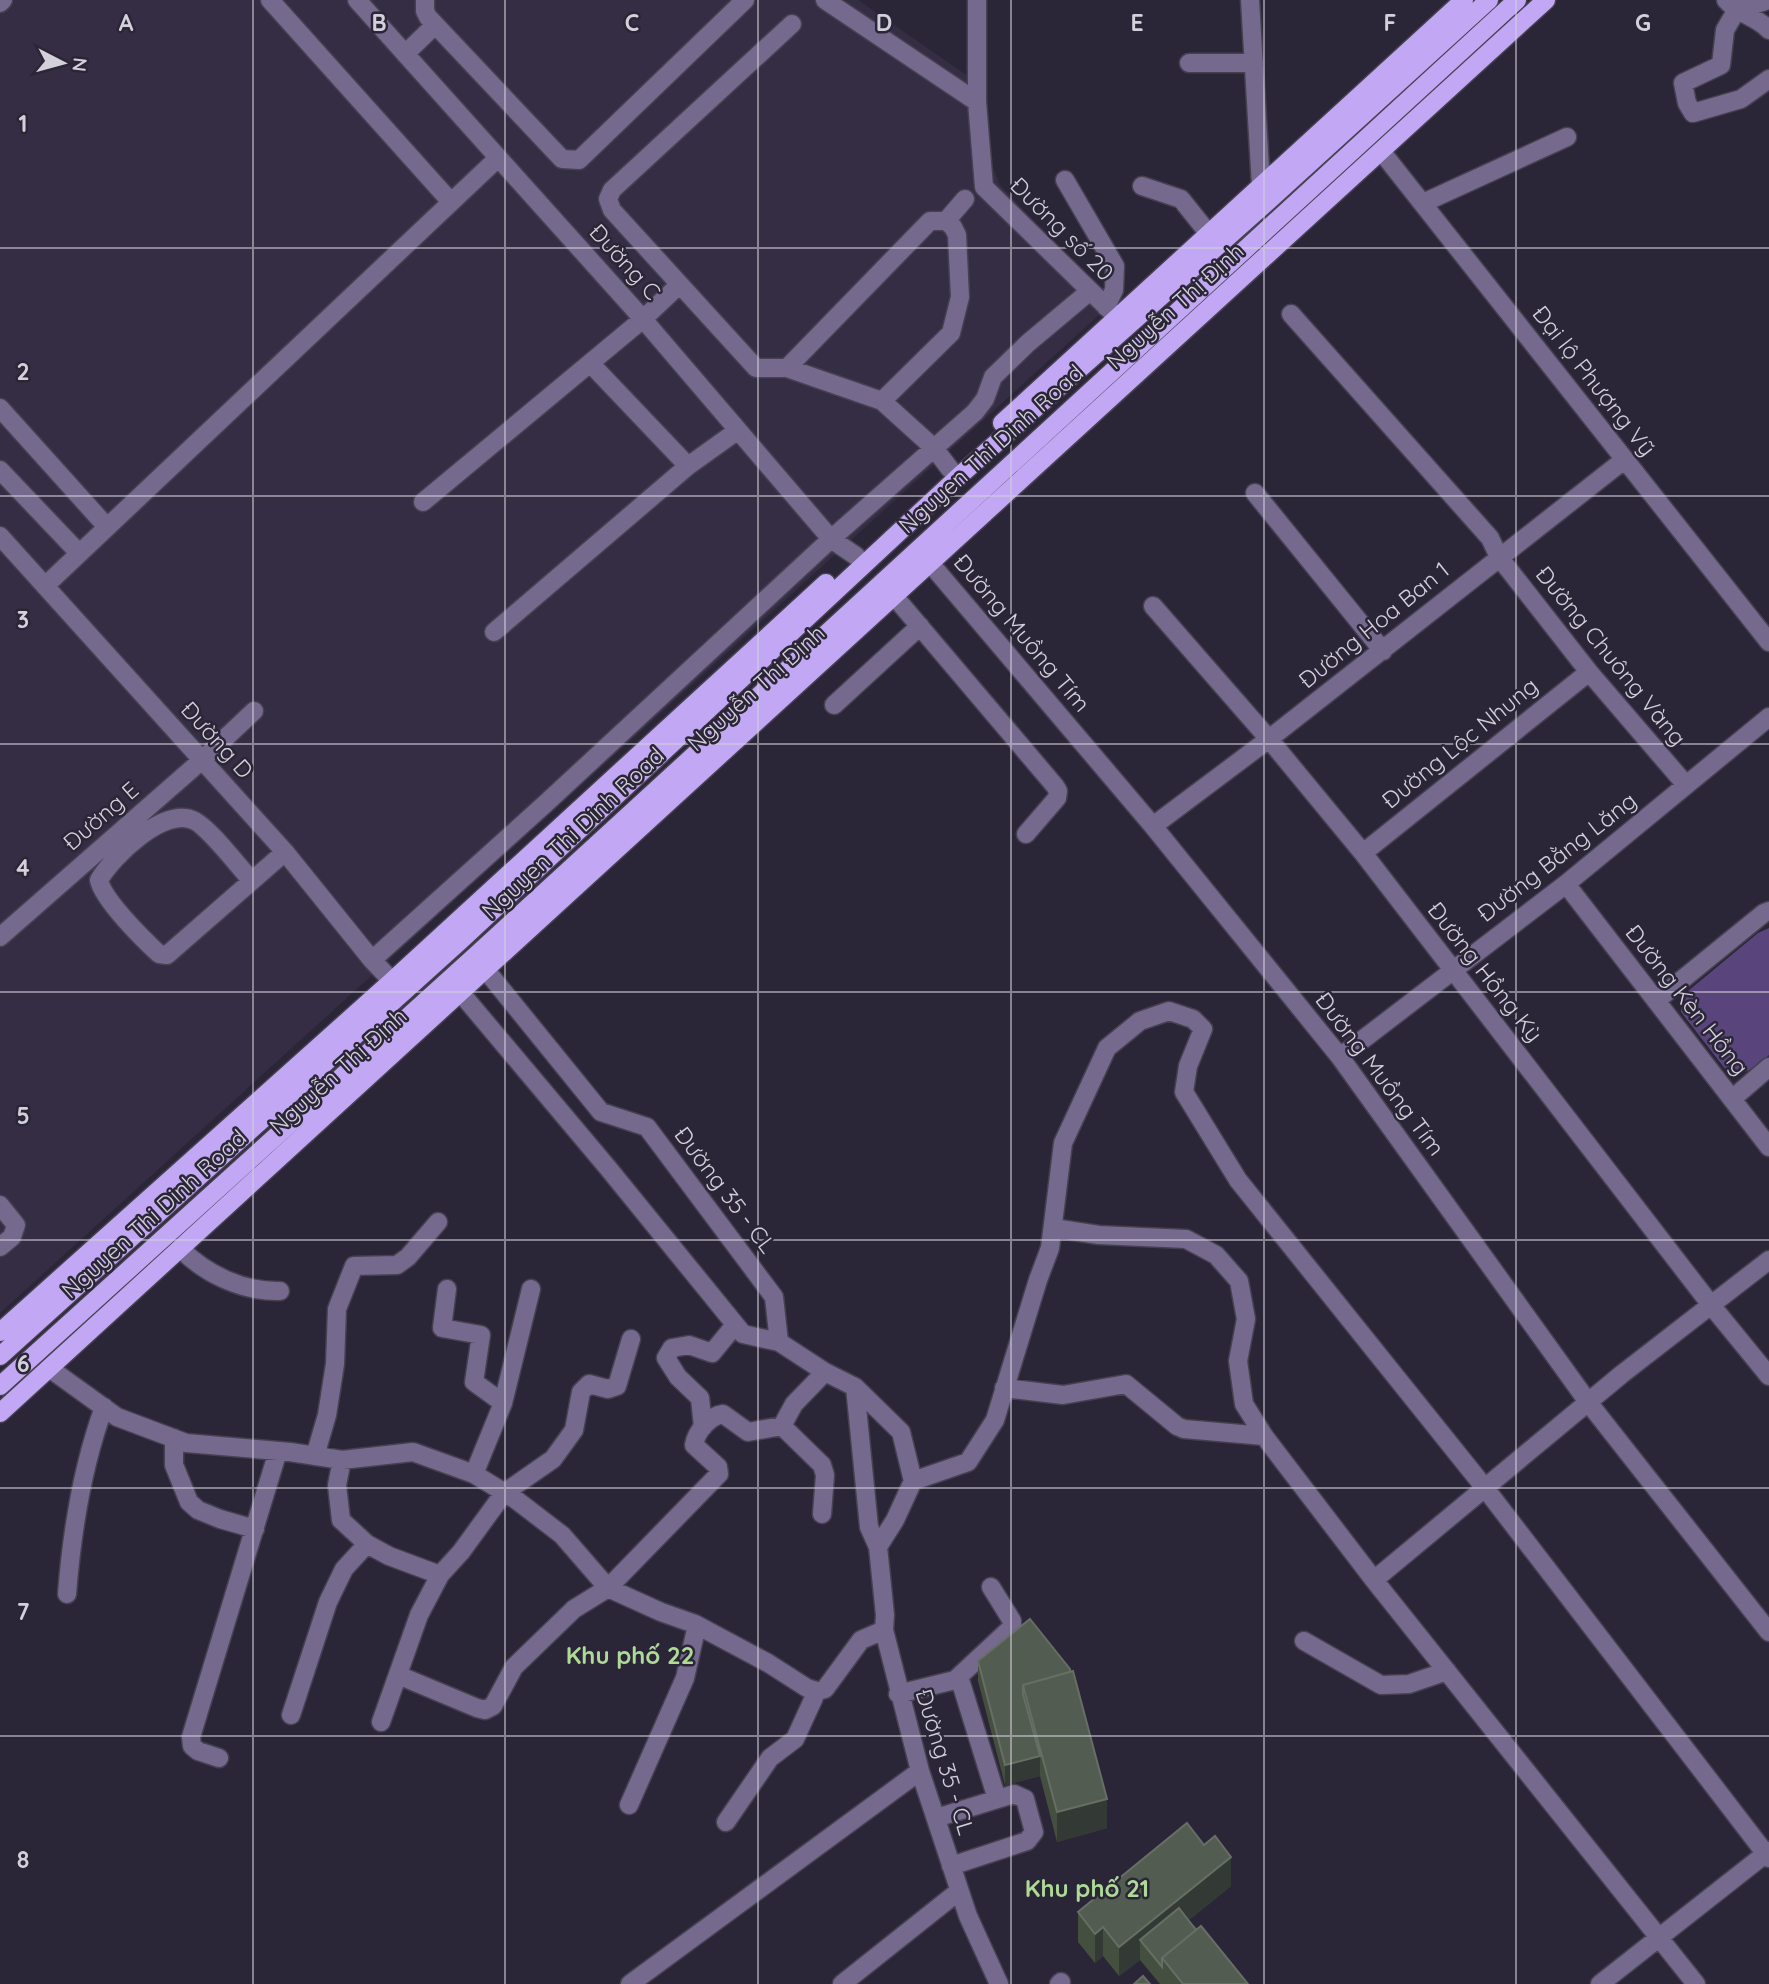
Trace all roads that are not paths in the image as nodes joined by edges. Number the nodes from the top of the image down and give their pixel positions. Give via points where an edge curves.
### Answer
1 (270, 0) edge
2 (356, 0) edge
3 (425, 0) edge
4 (745, 0) edge
5 (825, 0) edge
6 (977, 0) edge
7 (1250, 0) edge
8 (1464, 0) edge
9 (1489, 0) edge
10 (1517, 0) edge
11 (1546, 0) edge
12 (1768, 0) edge
13 (1731, 6) edge
14 (435, 24) junction
15 (792, 24) dead end
16 (1769, 30) edge
17 (405, 54) junction
18 (1189, 63) dead end
19 (1254, 63) junction
20 (1769, 79) edge
21 (977, 102) junction
22 (1567, 137) dead end
23 (1381, 151) junction
24 (498, 158) junction
25 (1065, 180) dead end
26 (1142, 186) dead end
27 (1263, 195) junction
28 (965, 199) dead end
29 (451, 202) junction
30 (1423, 203) junction
31 (946, 221) junction
32 (1209, 233) junction
33 (679, 285) junction
34 (1090, 291) junction
35 (1291, 314) dead end
36 (1116, 318) junction
37 (643, 319) junction
38 (590, 363) junction
39 (787, 368) junction
40 (882, 401) junction
41 (0, 408) edge
42 (737, 431) junction
43 (934, 448) junction
44 (1624, 460) junction
45 (688, 466) junction
46 (0, 470) edge
47 (954, 474) junction
48 (1255, 493) dead end
49 (423, 502) dead end
50 (897, 526) junction
51 (107, 527) junction
52 (0, 536) edge
53 (831, 539) junction
54 (918, 549) junction
55 (79, 553) junction
56 (1499, 556) junction
57 (860, 560) junction
58 (930, 563) junction
59 (881, 582) junction
60 (44, 586) junction
61 (894, 596) junction
62 (1153, 606) dead end
63 (920, 626) junction
64 (494, 632) dead end
65 (1769, 642) edge
66 (1383, 651) junction
67 (1589, 672) junction
68 (834, 705) dead end
69 (254, 711) dead end
70 (1769, 717) edge
71 (1269, 739) junction
72 (202, 760) junction
73 (1685, 785) junction
74 (545, 804) junction
75 (562, 824) junction
76 (1153, 826) junction
77 (1026, 834) dead end
78 (285, 852) junction
79 (1363, 853) junction
80 (252, 881) junction
81 (1566, 884) junction
82 (1769, 911) edge
83 (455, 934) junction
84 (0, 937) edge
85 (428, 958) junction
86 (372, 960) junction
87 (480, 963) junction
88 (1451, 970) junction
89 (392, 981) junction
90 (453, 986) junction
91 (1657, 1000) junction
92 (1340, 1057) junction
93 (1769, 1066) edge
94 (1732, 1098) junction
95 (1769, 1147) edge
96 (0, 1205) edge
97 (438, 1222) dead end
98 (1053, 1228) junction
99 (0, 1247) edge
100 (180, 1248) junction
101 (1769, 1260) edge
102 (447, 1289) dead end
103 (531, 1289) dead end
104 (280, 1292) dead end
105 (1711, 1305) junction
106 (735, 1325) junction
107 (0, 1332) edge
108 (631, 1339) dead end
109 (779, 1342) junction
110 (38, 1351) junction
111 (0, 1356) edge
112 (49, 1368) junction
113 (825, 1372) junction
114 (1769, 1376) edge
115 (0, 1386) edge
116 (855, 1387) junction
117 (1004, 1388) junction
118 (1588, 1402) junction
119 (503, 1403) junction
120 (104, 1407) junction
121 (0, 1413) edge
122 (782, 1426) junction
123 (704, 1427) junction
124 (1264, 1436) junction
125 (174, 1438) junction
126 (278, 1451) junction
127 (315, 1456) junction
128 (342, 1460) junction
129 (474, 1474) junction
130 (913, 1480) junction
131 (1485, 1488) junction
132 (505, 1493) junction
133 (822, 1514) dead end
134 (254, 1529) junction
135 (367, 1544) junction
136 (878, 1547) junction
137 (440, 1575) junction
138 (1374, 1580) junction
139 (991, 1587) dead end
140 (608, 1588) junction
141 (67, 1594) dead end
142 (697, 1625) junction
143 (884, 1630) junction
144 (1769, 1632) edge
145 (1304, 1641) dead end
146 (1447, 1671) junction
147 (398, 1675) junction
148 (955, 1680) junction
149 (817, 1691) junction
150 (898, 1694) junction
151 (291, 1715) dead end
152 (381, 1722) dead end
153 (219, 1758) dead end
154 (920, 1771) junction
155 (997, 1799) junction
156 (629, 1805) dead end
157 (936, 1818) junction
158 (726, 1822) dead end
159 (1768, 1854) edge
160 (951, 1866) junction
161 (959, 1891) junction
162 (1659, 1938) junction
163 (630, 1984) edge
164 (842, 1984) edge
165 (999, 1984) edge
166 (1600, 1984) edge
167 (1696, 1984) edge

1 - 29 street
2 - 17 street, Đường C
3 - 14 street via 425,12
4 - 14 street via 574,162 562,159
5 - 21 street
6 - 21 street, Đường số 20
7 - 19 street
8 - 27 main road, Nguyễn Thị Định
9 - 27 main road
10 - 54 main road, Nguyen Thi Dinh Road
11 - 23 main road, Nguyễn Thị Định
12 - 13 street
13 - 16 street
13 - 20 street via 1721,65 1683,83 1687,103 1693,113 1725,105
14 - 17 street
15 - 33 street via 612,190 608,199 612,210
17 - 24 street, Đường C
18 - 19 street
19 - 27 street
21 - 34 street, Đường số 20 via 984,187
22 - 30 street
23 - 30 street, Đại lộ Phượng Vỹ
23 - 58 main road, Nguyễn Thị Định
24 - 29 street
24 - 37 street, Đường C
25 - 36 street via 1115,266
26 - 32 street via 1181,199
27 - 32 main road, Nguyễn Thị Định
27 - 36 main road
28 - 31 street
29 - 51 street
30 - 44 street, Đại lộ Phượng Vỹ
31 - 39 street via 930,221
31 - 40 street via 957,235 960,297 951,333
32 - 36 main road, Nguyễn Thị Định
33 - 37 street
33 - 39 street via 756,368
34 - 36 street, Đường số 20
34 - 43 street via 993,377 975,412
35 - 56 street, Đường Chuông Vàng via 1490,537
36 - 47 main road, Nguyễn Thị Định
37 - 38 street
37 - 42 street, Đường C
38 - 45 street
38 - 49 street
39 - 40 street
40 - 43 street
41 - 51 street
42 - 45 street
42 - 53 street, Đường C
43 - 47 street
43 - 53 street
44 - 56 street, Đường Hoa Ban 1
44 - 65 street, Đại lộ Phượng Vỹ
45 - 64 street
46 - 55 street
47 - 50 main road, Nguyễn Thị Định
48 - 66 street
50 - 54 main road
50 - 57 main road, Nguyễn Thị Định
51 - 55 street
52 - 60 street, Đường D
53 - 57 street, Đường C
53 - 74 street
54 - 58 main road
54 - 59 main road, Nguyen Thi Dinh Road
55 - 60 street
56 - 66 street, Đường Hoa Ban 1
56 - 67 street, Đường Chuông Vàng
57 - 59 main road
57 - 75 main road, Nguyễn Thị Định
57 - 83 main road, Nguyen Thi Dinh Road
58 - 61 main road, Nguyễn Thị Định
58 - 76 street, Đường Muồng Tím
59 - 61 main road
59 - 87 main road, Nguyen Thi Dinh Road
60 - 72 street, Đường D
61 - 63 street
61 - 87 main road, Nguyễn Thị Định
62 - 71 street, Đường Hồng Kỳ
63 - 68 street
63 - 77 street via 1058,791
66 - 71 street, Đường Hoa Ban 1
67 - 73 street, Đường Chuông Vàng
67 - 79 street, Đường Lộc Nhung
69 - 72 street, Đường E
70 - 73 street, Đường Bằng Lăng
71 - 76 street, Đường Hoa Ban 1
71 - 79 street, Đường Hồng Kỳ
72 - 78 street, Đường D
72 - 84 street, Đường E
73 - 81 street, Đường Bằng Lăng
74 - 75 street
74 - 86 street
75 - 83 main road, Nguyễn Thị Định
76 - 92 street, Đường Muồng Tím
78 - 80 street
78 - 86 street, Đường D
79 - 88 street, Đường Hồng Kỳ
80 - 80 street via 163,955 117,909 99,880 146,832 164,820 178,818 197,822
81 - 88 street, Đường Bằng Lăng
81 - 91 street, Đường Kèn Hồng
82 - 91 street
83 - 85 main road, Nguyễn Thị Định
83 - 87 main road
85 - 89 main road, Nguyễn Thị Định
85 - 90 main road
85 - 111 main road, Nguyen Thi Dinh Road
86 - 89 street, Đường D
87 - 90 main road, Nguyễn Thị Định
87 - 109 street, Đường 35 - CL via 601,1112 647,1127 774,1297
88 - 92 street, Đường Bằng Lăng
88 - 105 street, Đường Hồng Kỳ
89 - 107 main road, Nguyễn Thị Định
90 - 100 main road, Nguyễn Thị Định
90 - 106 street
90 - 110 main road, Nguyen Thi Dinh Road
91 - 94 street, Đường Kèn Hồng
92 - 118 street, Đường Muồng Tím
93 - 94 street
94 - 95 street, Đường Kèn Hồng
96 - 99 street via 16,1225 12,1237
97 - 127 street via 397,1265 354,1266 337,1310 335,1364
98 - 117 street
98 - 124 street via 1099,1236 1186,1239 1216,1255 1239,1281 1246,1319 1238,1361 1244,1404
98 - 131 street via 1063,1143 1107,1048 1140,1021 1169,1011 1193,1019 1203,1029 1188,1066 1184,1092 1238,1180
100 - 104 street via 212,1274 252,1289
100 - 112 main road, Nguyễn Thị Định
101 - 105 street
102 - 119 street via 442,1328 481,1335 474,1382
103 - 119 street
105 - 114 street, Đường Hồng Kỳ
105 - 118 street
106 - 109 street via 743,1334
106 - 123 street via 712,1353 689,1345 672,1348 666,1358 700,1398
108 - 132 street via 617,1386 608,1389 589,1384 581,1392 574,1430 553,1459
109 - 113 street
110 - 112 main road
110 - 115 main road, Nguyen Thi Dinh Road
112 - 120 street
112 - 121 main road, Nguyễn Thị Định
113 - 116 street
113 - 122 street via 794,1404
116 - 130 street via 901,1432
116 - 136 street, Đường 35 - CL via 869,1527
117 - 124 street via 1063,1395 1126,1384 1184,1430
117 - 130 street via 995,1420 968,1462
118 - 131 street
118 - 144 street, Đường Muồng Tím
119 - 129 street
120 - 125 street via 117,1417
120 - 141 street via 72,1532
122 - 123 street via 748,1432 723,1415 710,1418
122 - 133 street via 822,1465
123 - 140 street via 694,1446 718,1467 719,1474
124 - 138 street
125 - 126 street
125 - 134 street via 174,1465 189,1502 198,1510
126 - 127 street
126 - 134 street
127 - 128 street
128 - 129 street via 413,1452
128 - 135 street via 337,1485 341,1520
129 - 132 street
130 - 136 street
131 - 138 street
131 - 159 street
132 - 137 street
132 - 140 street via 562,1535
134 - 153 street via 191,1737 198,1751
135 - 137 street
135 - 151 street via 344,1569 328,1602
136 - 143 street, Đường 35 - CL
137 - 147 street via 419,1615
138 - 146 street
139 - 148 street via 1012,1627
140 - 142 street
140 - 147 street via 574,1609 514,1667 493,1706 485,1710
142 - 149 street
142 - 156 street via 685,1678
143 - 149 street via 861,1640 825,1689
143 - 150 street, Đường 35 - CL
145 - 146 street via 1381,1685 1409,1684
146 - 162 street
147 - 152 street
148 - 150 street
148 - 155 street via 961,1683
149 - 158 street via 794,1739 770,1758
150 - 154 street, Đường 35 - CL
154 - 157 street, Đường 35 - CL
154 - 163 street
155 - 157 street
155 - 160 street via 1014,1794 1025,1799 1034,1832 1027,1842
157 - 160 street, Đường 35 - CL
159 - 162 street
160 - 161 street, Đường 35 - CL
161 - 164 street
161 - 165 street, Đường 35 - CL
162 - 166 street
162 - 167 street

